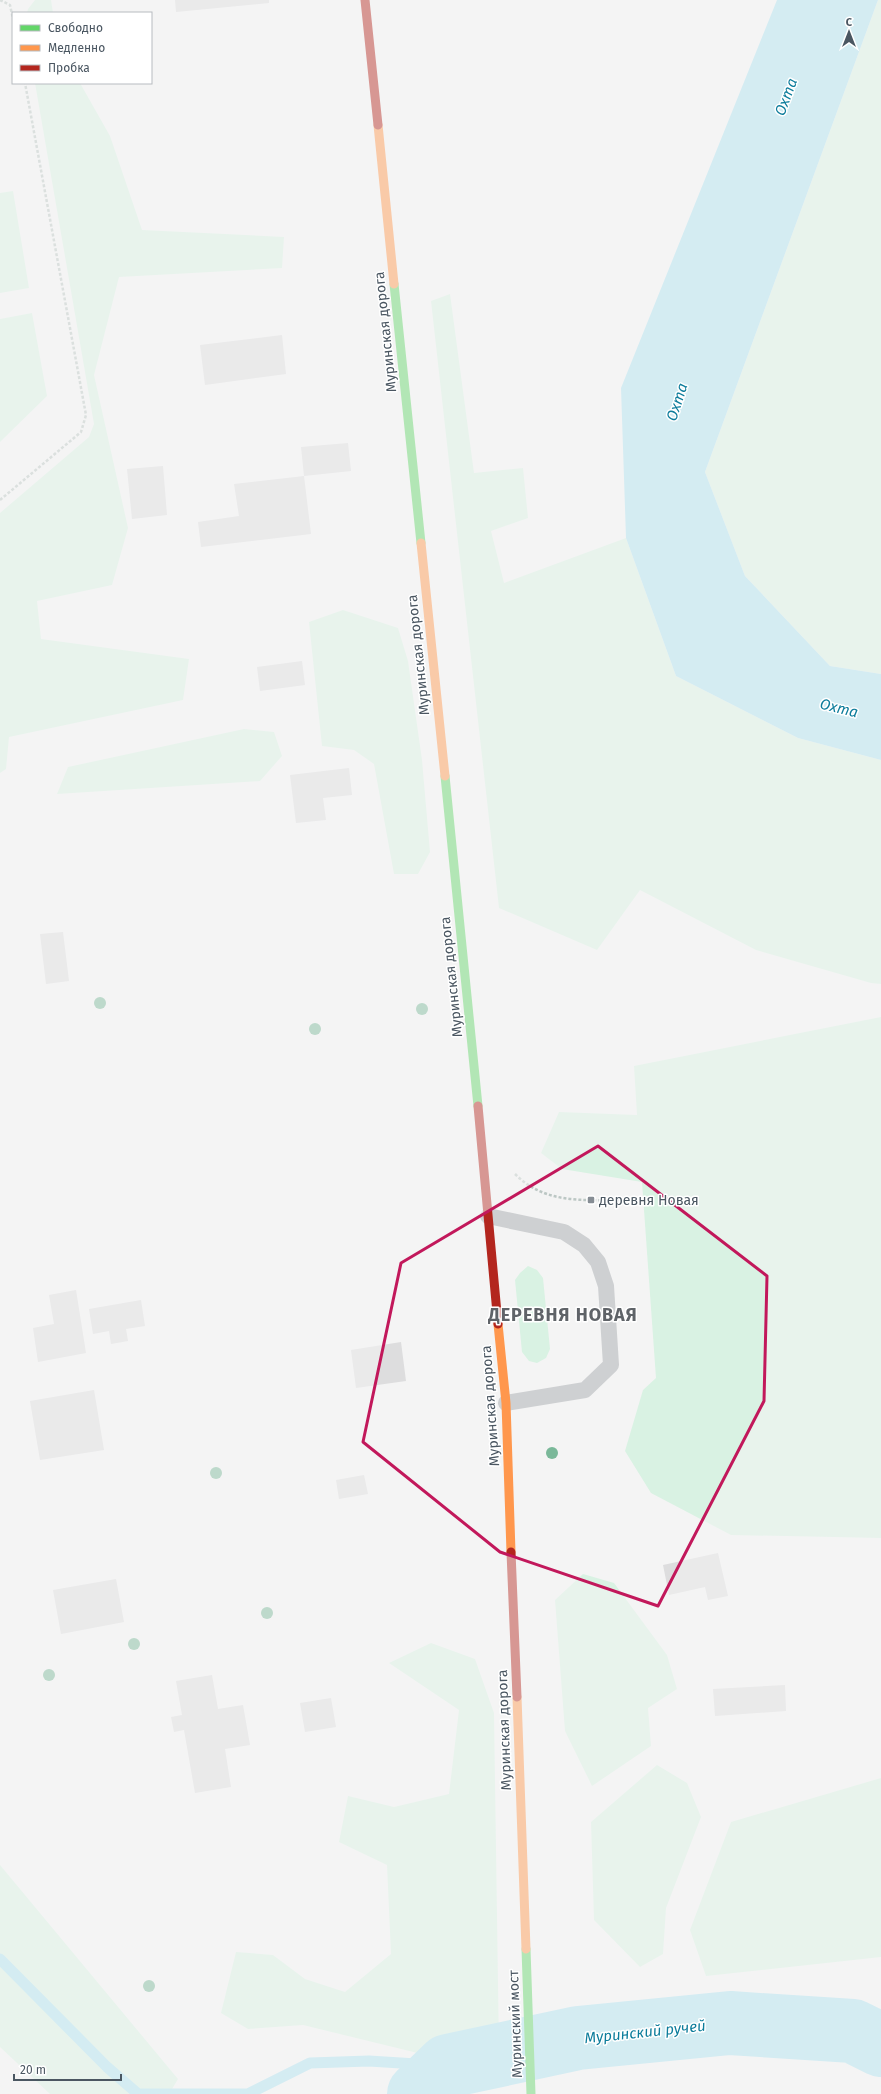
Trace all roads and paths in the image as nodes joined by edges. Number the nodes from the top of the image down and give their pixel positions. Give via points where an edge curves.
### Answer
1 (0, 0) edge
2 (365, 0) edge
3 (12, 14) edge
4 (25, 84) edge
5 (0, 500) edge
6 (512, 1169) dead end
7 (621, 1200) dead end
8 (488, 1216) junction
9 (506, 1403) junction
10 (526, 1954) joint
11 (531, 2094) edge

1 - 3 path via 10,5
2 - 8 street, Муринская дорога
4 - 5 path via 86,415 81,432
6 - 7 path via 528,1185 564,1200
8 - 9 street, Муринская дорога
8 - 9 lane via 564,1232 584,1245 598,1262 606,1286 611,1365 585,1390
9 - 10 street, Муринская дорога
10 - 11 street, Муринский мост

